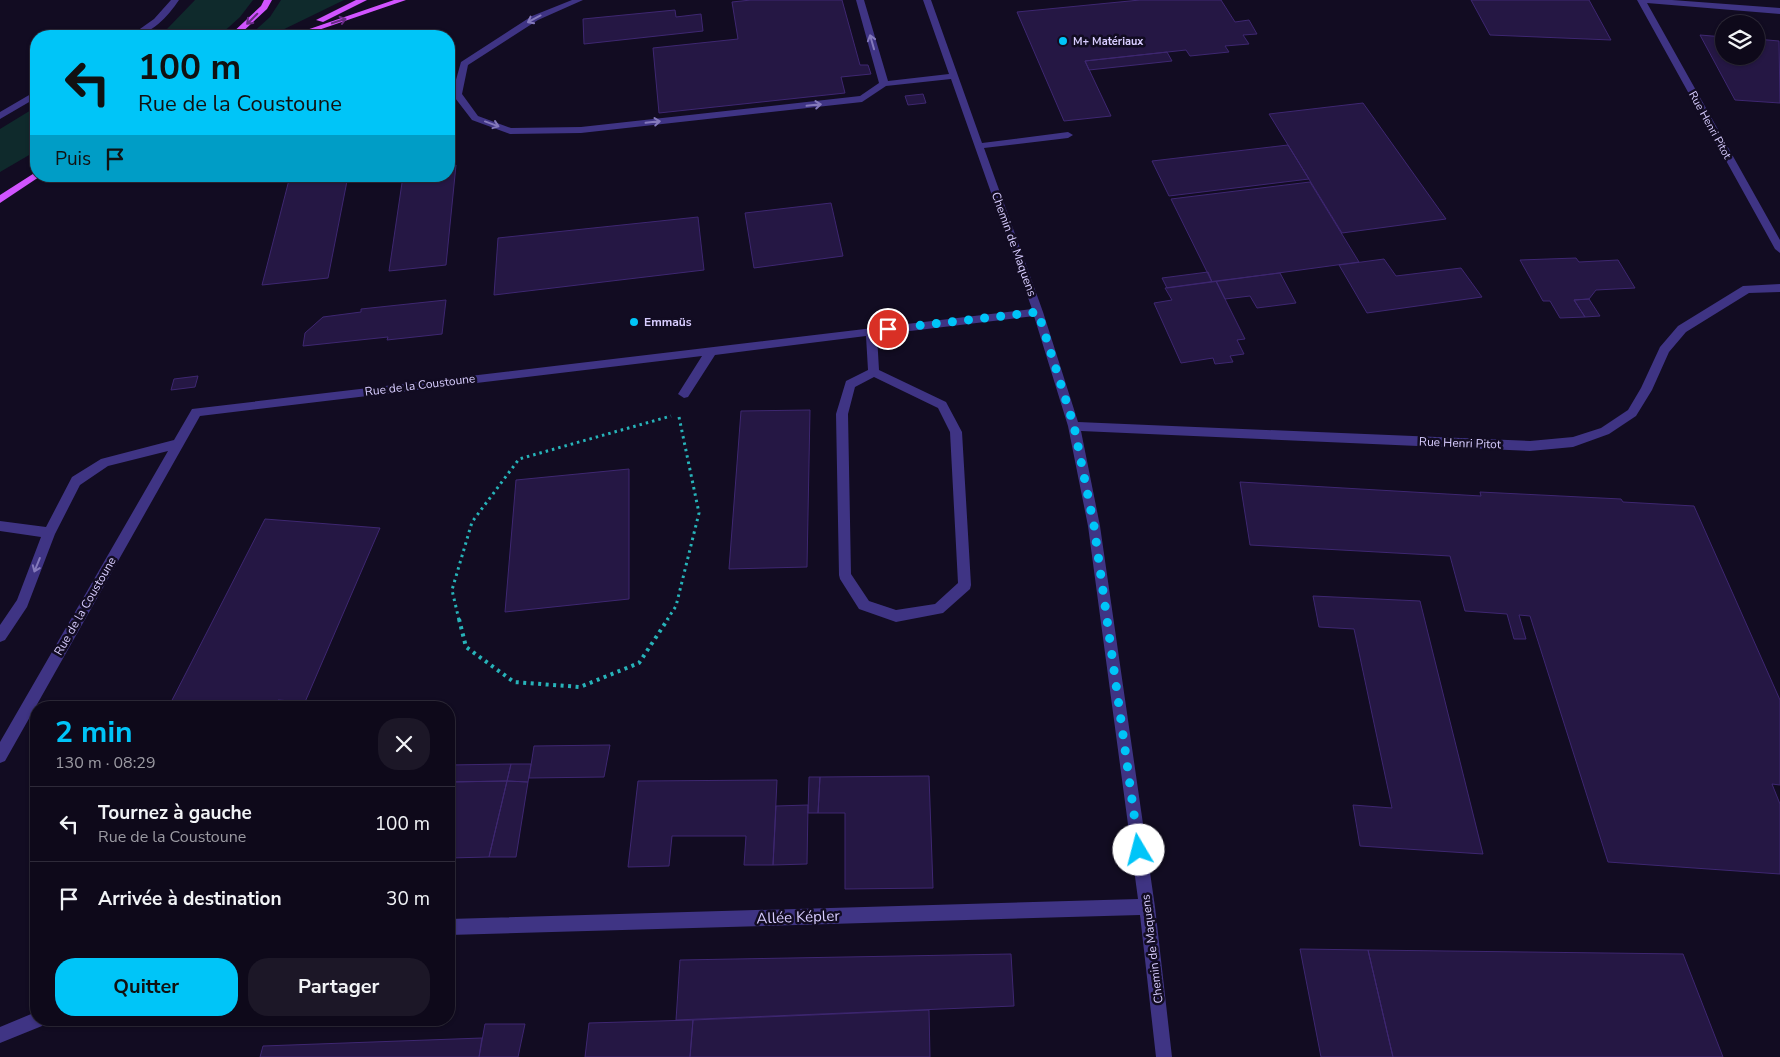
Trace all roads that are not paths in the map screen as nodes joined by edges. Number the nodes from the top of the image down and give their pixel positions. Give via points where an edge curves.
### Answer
1 (175, 0) edge
2 (268, 0) edge
3 (362, 0) edge
4 (402, 0) edge
5 (579, 0) edge
6 (860, 0) edge
7 (928, 0) edge
8 (1641, 0) edge
9 (1780, 11) edge
10 (145, 30) edge
11 (239, 30) edge
12 (299, 30) edge
13 (311, 30) edge
14 (955, 76) junction
15 (884, 84) junction
16 (30, 98) edge
17 (0, 116) edge
18 (1068, 135) dead end
19 (979, 146) junction
20 (30, 179) edge
21 (0, 200) edge
22 (1780, 249) edge
23 (1780, 288) edge
24 (1038, 312) junction
25 (871, 331) junction
26 (712, 350) junction
27 (874, 372) junction
28 (684, 394) dead end
29 (1074, 426) junction
30 (177, 444) junction
31 (0, 526) edge
32 (49, 533) junction
33 (0, 636) edge
34 (31, 701) edge
35 (30, 703) edge
36 (0, 756) edge
37 (1147, 907) junction
38 (455, 927) edge
39 (30, 1022) edge
40 (0, 1035) edge
41 (1164, 1057) edge

1 - 10 street via 168,11
2 -> 11 main road
3 - 12 main road
13 -> 4 main road
5 -> 15 street via 535,18 464,64 457,94 475,118 510,131 581,130 862,99
15 -> 6 street
7 - 14 street, Chemin de Maquens
8 - 9 street
8 - 22 street, Rue Henri Pitot
14 - 15 street
14 - 19 street, Chemin de Maquens
16 - 17 street
18 - 19 street
19 - 24 street, Chemin de Maquens
20 - 21 main road
23 - 29 street, Rue Henri Pitot via 1747,289 1682,329 1664,350 1632,413 1605,431 1573,442 1530,446
24 - 25 street, Rue de la Coustoune
24 - 29 street, Chemin de Maquens
25 - 26 street, Rue de la Coustoune
25 - 27 street
26 - 28 street
26 - 30 street, Rue de la Coustoune via 196,412
27 - 27 street via 942,405 956,432 965,585 938,608 896,616 864,605 845,575 842,414 850,384
29 - 37 street, Chemin de Maquens via 1094,526
30 - 32 street via 105,462 76,481
30 - 34 street, Rue de la Coustoune
31 - 32 street
32 -> 33 street via 22,603
35 - 36 street, Rue de la Coustoune
37 - 38 street, Allée Képler
37 - 41 street, Chemin de Maquens
39 - 40 street

